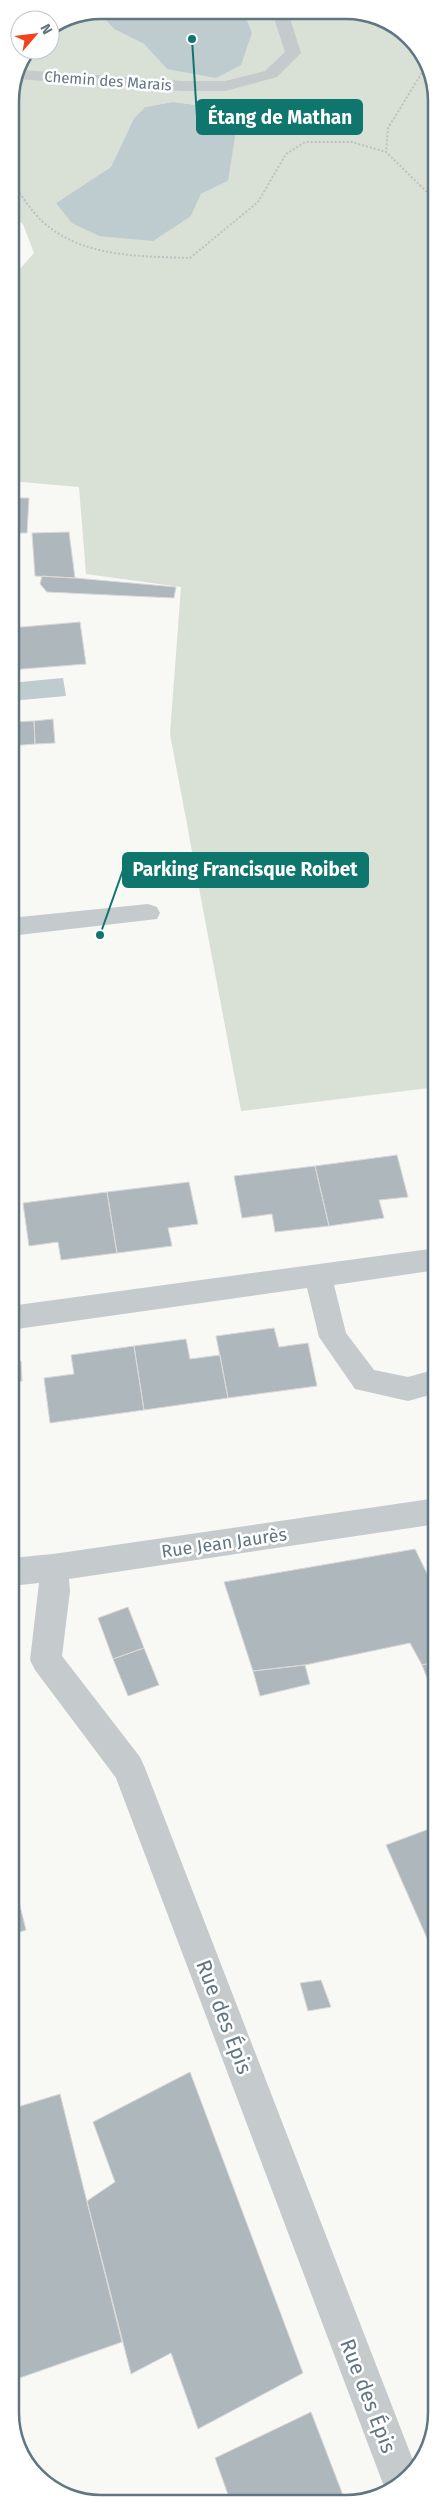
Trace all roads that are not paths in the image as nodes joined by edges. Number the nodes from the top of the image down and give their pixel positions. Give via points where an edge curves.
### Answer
1 (282, 19) edge
2 (23, 75) edge
3 (148, 913) dead end
4 (19, 926) edge
5 (428, 1260) edge
6 (318, 1275) junction
7 (19, 1317) edge
8 (428, 1384) edge
9 (428, 1512) edge
10 (53, 1568) junction
11 (19, 1571) edge
12 (399, 2475) edge

1 - 2 street, Chemin des Marais via 293,53 271,74 225,86
3 - 4 street
5 - 6 street
6 - 7 street
6 - 8 street via 334,1337 365,1380 408,1390
9 - 10 street, Rue Jean Jaurès
10 - 11 street, Rue Jean Jaurès
10 - 12 street, Rue des Épis via 55,1591 46,1660 129,1768

